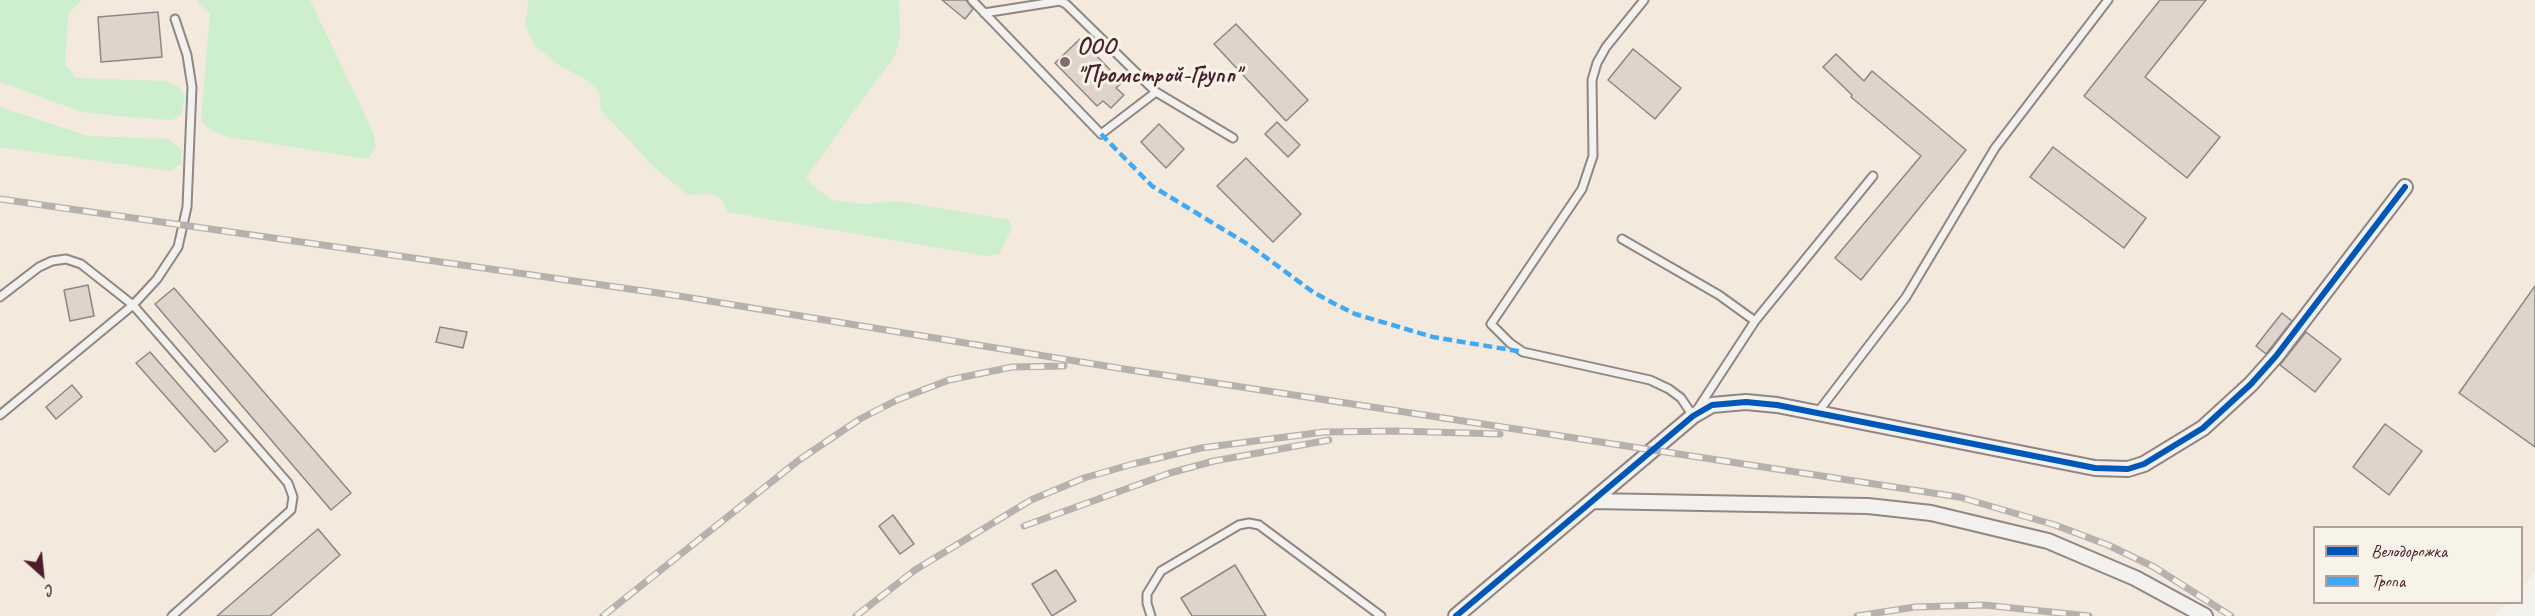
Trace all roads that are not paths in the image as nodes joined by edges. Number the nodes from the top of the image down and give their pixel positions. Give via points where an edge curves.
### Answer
1 (972, 0) edge
2 (1644, 0) edge
3 (2108, 0) edge
4 (984, 13) junction
5 (175, 19) dead end
6 (1155, 92) junction
7 (1233, 138) dead end
8 (1873, 176) dead end
9 (2405, 187) dead end
10 (1622, 239) dead end
11 (0, 297) edge
12 (133, 305) junction
13 (1755, 321) junction
14 (1818, 412) junction
15 (0, 415) edge
16 (1693, 416) junction
17 (1593, 501) junction
18 (1376, 615) edge
19 (1460, 615) edge
20 (172, 616) edge
21 (1151, 616) edge
22 (2205, 616) edge

1 - 4 lane
2 - 16 lane via 1597,63 1592,80 1593,156 1582,189 1491,324 1523,352 1659,384 1681,398
3 - 14 lane via 1995,148 1906,297
4 - 6 lane via 1060,1
4 - 6 lane via 1101,134
5 - 12 lane via 192,87 187,207 178,247 157,279
6 - 7 lane
8 - 13 lane
9 - 14 street via 2251,384 2203,428 2144,464 2128,469 2095,468
10 - 13 lane
11 - 12 lane via 39,267 66,259 96,273
12 - 15 lane
12 - 20 lane via 288,483 293,497 291,510
13 - 16 lane
14 - 16 street via 1746,402 1712,405
16 - 17 street
17 - 19 street
17 - 22 street via 1869,506 1931,513 2048,541 2134,578
18 - 21 lane via 1259,525 1249,523 1239,525 1161,571 1147,594

